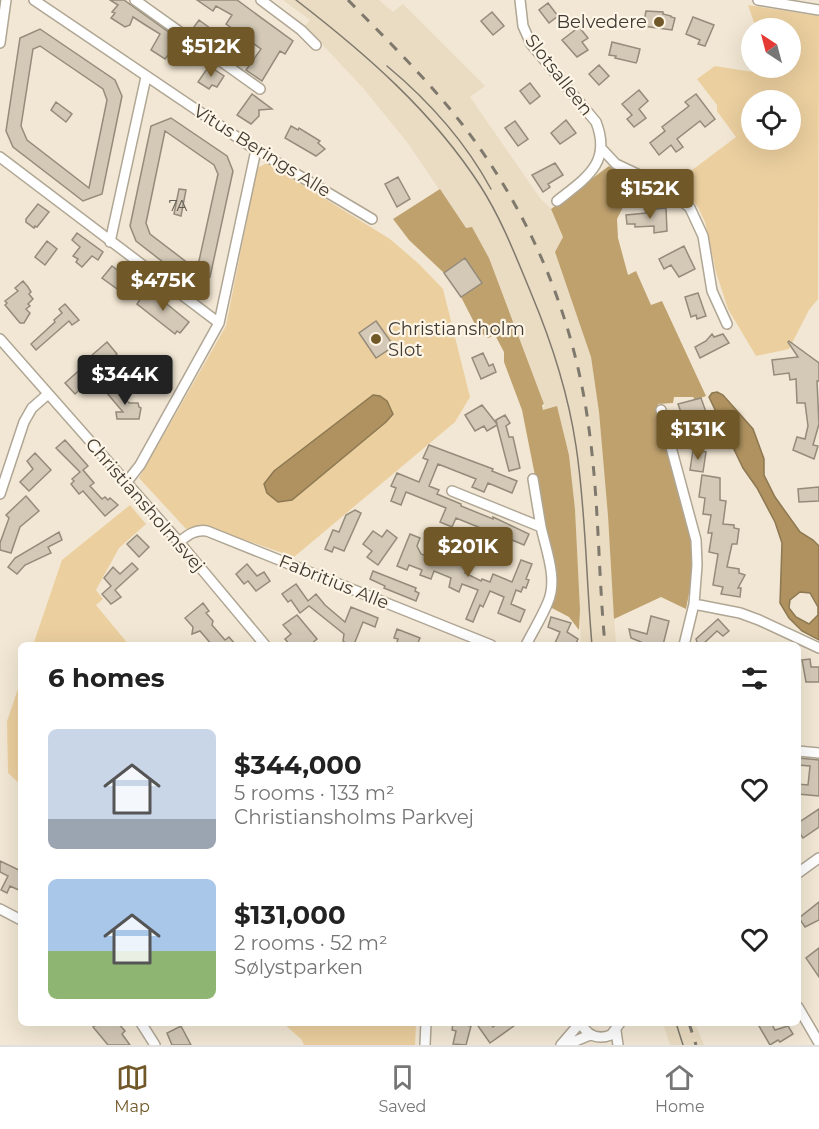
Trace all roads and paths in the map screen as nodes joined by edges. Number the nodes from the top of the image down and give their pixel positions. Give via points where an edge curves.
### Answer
1 (6, 0) edge
2 (34, 0) edge
3 (135, 0) edge
4 (261, 0) edge
5 (520, 0) edge
6 (758, 0) edge
7 (819, 10) edge
8 (0, 43) edge
9 (316, 45) dead end
10 (146, 77) junction
11 (260, 89) dead end
12 (601, 148) junction
13 (256, 150) junction
14 (0, 158) edge
15 (557, 201) dead end
16 (372, 219) dead end
17 (110, 242) junction
18 (219, 323) junction
19 (727, 324) dead end
20 (0, 339) edge
21 (48, 394) junction
22 (661, 410) dead end
23 (533, 479) dead end
24 (126, 483) junction
25 (452, 491) dead end
26 (0, 494) edge
27 (541, 527) junction
28 (179, 542) junction
29 (694, 604) junction
30 (262, 642) edge
31 (484, 642) edge
32 (528, 642) edge
33 (685, 642) edge
34 (819, 648) edge
35 (801, 751) edge
36 (819, 753) edge
37 (819, 858) edge
38 (801, 871) edge
39 (0, 909) edge
40 (18, 918) edge
41 (801, 1012) edge
42 (143, 1026) edge
43 (426, 1026) edge
44 (577, 1026) edge
45 (583, 1026) edge
46 (618, 1027) edge
47 (594, 1036) junction
48 (819, 1043) edge
49 (155, 1045) edge
50 (425, 1045) edge
51 (561, 1045) edge
52 (566, 1045) edge
53 (605, 1045) edge
54 (618, 1045) edge

1 - 8 street
2 - 10 street, Vitus Berings Alle
3 - 11 street
4 - 9 street
5 - 12 street, Slotsalleen via 523,26 531,44 596,122 602,136
6 - 7 street
10 - 13 street, Vitus Berings Alle
10 - 17 street
12 - 15 street via 597,165 588,177
12 - 19 street via 616,164 667,188 690,208 703,236 712,291
13 - 16 street, Vitus Berings Alle
13 - 18 street
14 - 17 street
17 - 18 street
18 - 24 street via 140,465
20 - 21 street, Christiansholmsvej
21 - 24 street, Christiansholmsvej
21 - 26 street via 32,408 24,422
22 - 29 street via 696,540
23 - 27 street
24 - 28 street, Christiansholmsvej
25 - 27 street
27 - 32 street via 552,574 551,590
28 - 30 street, Christiansholmsvej
28 - 31 street, Fabritius Alle via 199,530 207,531
29 - 33 street
29 - 34 street via 740,613
35 - 36 street
37 - 38 street
39 - 40 street
41 - 48 street
42 - 49 street
43 - 50 street
44 - 51 street
45 - 47 street
46 - 47 street via 605,1037
46 - 54 street
47 - 52 street
47 - 53 street

